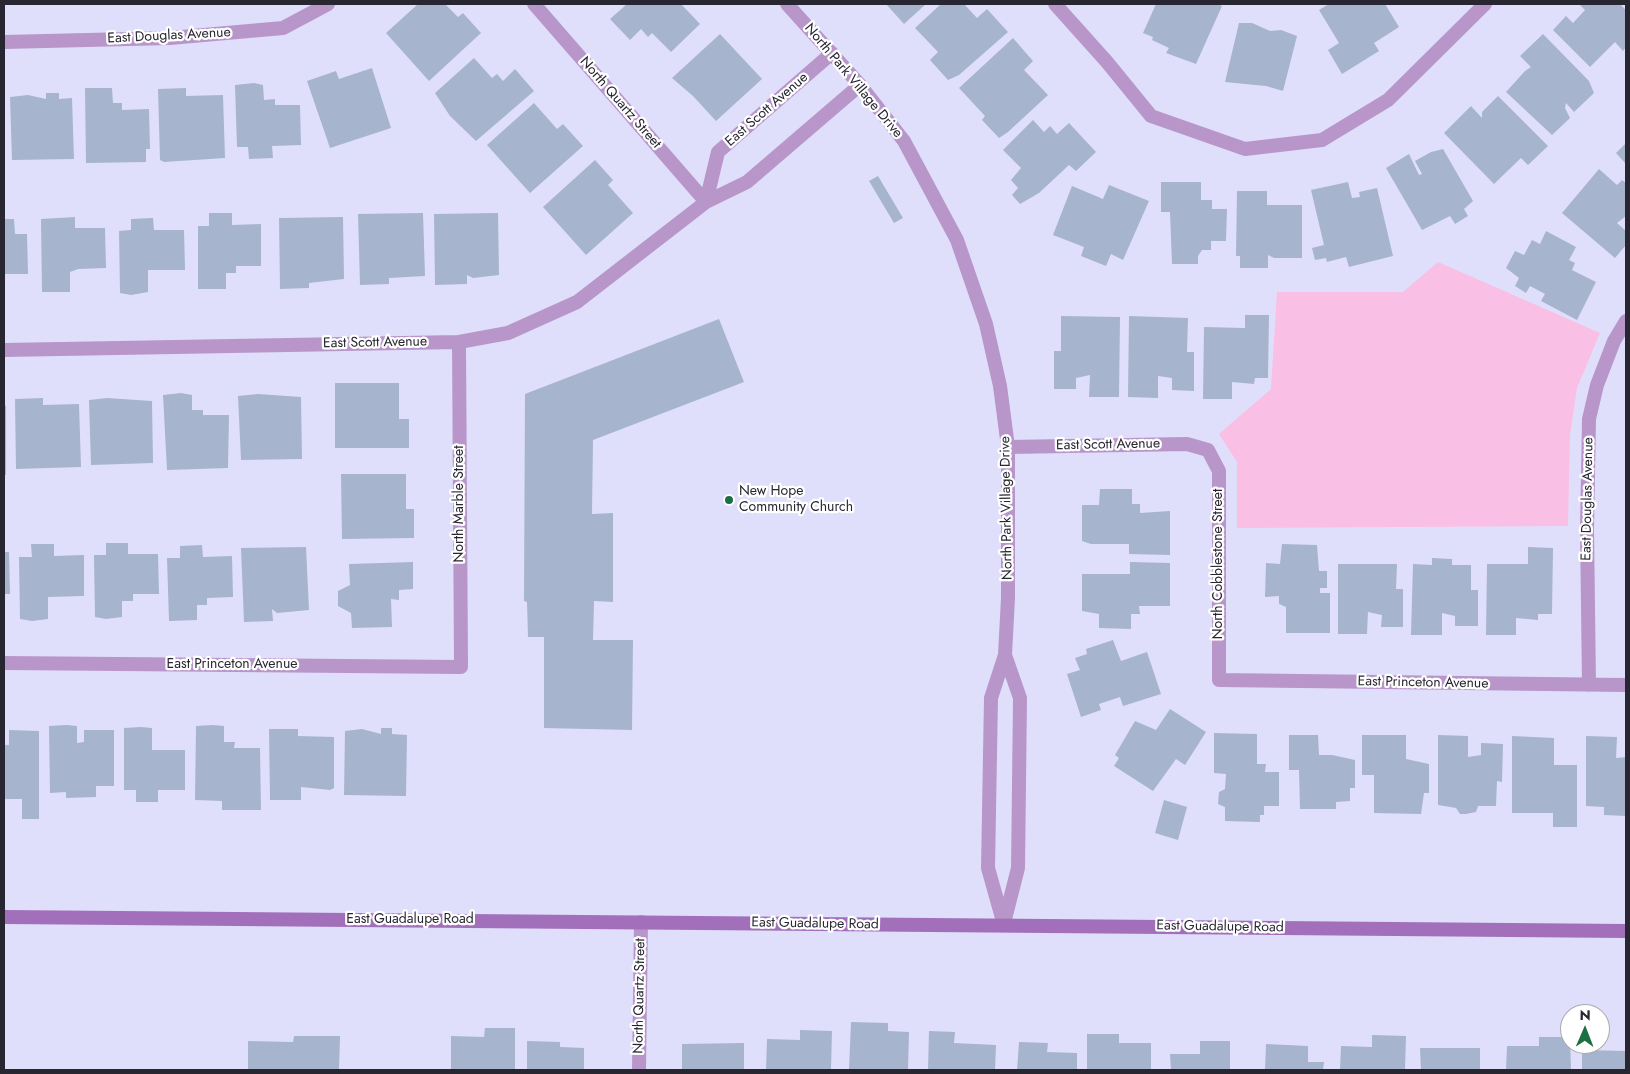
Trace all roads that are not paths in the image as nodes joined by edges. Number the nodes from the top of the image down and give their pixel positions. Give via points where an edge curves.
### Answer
1 (328, 4) edge
2 (534, 4) edge
3 (787, 4) edge
4 (1055, 4) edge
5 (1485, 4) edge
6 (4, 42) edge
7 (832, 53) junction
8 (860, 85) junction
9 (706, 202) junction
10 (1626, 321) edge
11 (459, 342) junction
12 (4, 350) edge
13 (1008, 447) junction
14 (1208, 450) joint
15 (1005, 655) junction
16 (4, 664) edge
17 (461, 667) joint
18 (1219, 680) joint
19 (1589, 685) junction
20 (1626, 685) edge
21 (4, 917) edge
22 (641, 922) junction
23 (1004, 925) junction
24 (1626, 931) edge
25 (639, 1070) edge

1 - 6 street, East Douglas Avenue via 283,28 170,38
2 - 9 street, North Quartz Street
3 - 7 street, North Park Village Drive
4 - 5 street via 1151,116 1245,149 1322,140 1388,100
7 - 8 street, North Park Village Drive
7 - 9 street, East Scott Avenue via 718,152
8 - 9 street, East Scott Avenue via 747,182
8 - 13 street, North Park Village Drive via 904,141 957,240 986,324 1000,386
9 - 11 street, East Scott Avenue via 577,302 508,333
10 - 19 street, East Douglas Avenue via 1614,341 1597,385 1589,420
11 - 12 street, East Scott Avenue
11 - 17 street, North Marble Street
13 - 14 street, East Scott Avenue via 1187,444
13 - 15 street, North Park Village Drive
14 - 18 street, North Cobblestone Street via 1219,470
15 - 23 street, North Park Village Drive via 1020,698 1018,868
15 - 23 street, North Park Village Drive via 991,698 988,868
16 - 17 street, East Princeton Avenue
18 - 19 street, East Princeton Avenue
19 - 20 street, East Princeton Avenue
21 - 22 main road, East Guadalupe Road
22 - 23 main road, East Guadalupe Road
22 - 25 street, North Quartz Street
23 - 24 main road, East Guadalupe Road

